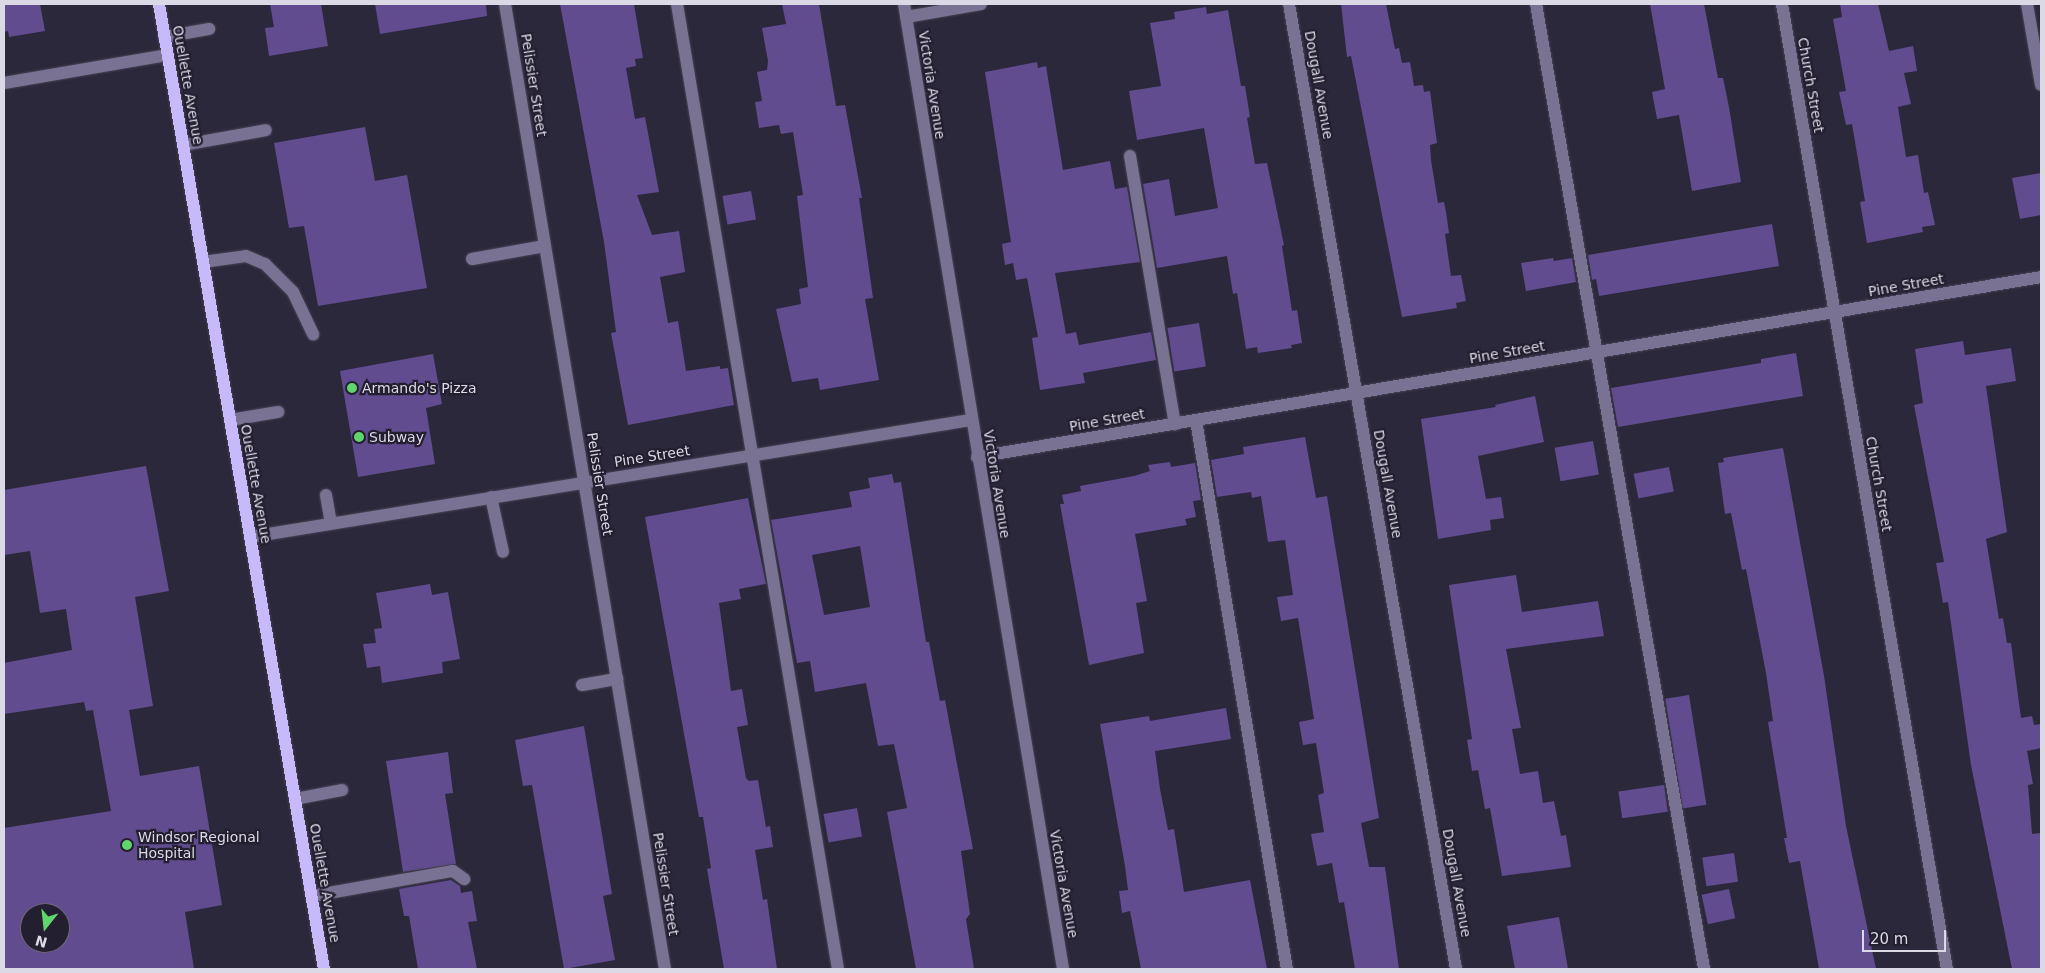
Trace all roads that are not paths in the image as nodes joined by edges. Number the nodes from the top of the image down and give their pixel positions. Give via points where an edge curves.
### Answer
1 (159, 4) edge
2 (505, 4) edge
3 (677, 4) edge
4 (904, 4) edge
5 (981, 4) edge
6 (1289, 4) edge
7 (1536, 4) edge
8 (1782, 4) edge
9 (2027, 4) edge
10 (906, 17) junction
11 (209, 30) dead end
12 (164, 37) junction
13 (167, 56) junction
14 (4, 83) edge
15 (2041, 85) edge
16 (266, 130) dead end
17 (183, 144) junction
18 (1130, 156) dead end
19 (545, 246) junction
20 (472, 259) dead end
21 (203, 262) junction
22 (2041, 277) edge
23 (1835, 312) junction
24 (313, 334) dead end
25 (1598, 352) junction
26 (1356, 393) junction
27 (278, 412) dead end
28 (230, 420) junction
29 (970, 420) junction
30 (1196, 420) junction
31 (1175, 424) junction
32 (752, 455) junction
33 (977, 457) junction
34 (585, 482) junction
35 (326, 495) dead end
36 (491, 497) junction
37 (331, 523) junction
38 (250, 537) junction
39 (503, 552) dead end
40 (617, 679) junction
41 (582, 685) dead end
42 (342, 790) dead end
43 (295, 799) junction
44 (464, 879) dead end
45 (312, 896) junction
46 (324, 969) edge
47 (665, 969) edge
48 (838, 969) edge
49 (1063, 969) edge
50 (1288, 969) edge
51 (1456, 969) edge
52 (1704, 969) edge
53 (1947, 969) edge

1 - 12 main road, Ouellette Avenue
2 - 19 street, Pelissier Street
3 - 32 street
4 - 10 street, Victoria Avenue
5 - 10 street
6 - 26 street, Dougall Avenue
7 - 25 street
8 - 23 street, Church Street
9 - 15 street
10 - 29 street, Victoria Avenue
11 - 12 street
12 - 13 main road, Ouellette Avenue
13 - 14 street
13 - 17 main road, Ouellette Avenue
16 - 17 street
17 - 21 main road, Ouellette Avenue
18 - 31 street
19 - 20 street
19 - 34 street, Pelissier Street
21 - 24 street via 246,256 265,264 294,292
21 - 28 main road, Ouellette Avenue
22 - 23 street, Pine Street
23 - 25 street, Pine Street
23 - 53 street, Church Street
25 - 26 street, Pine Street
25 - 52 street
26 - 30 street, Pine Street
26 - 51 street, Dougall Avenue
27 - 28 street
28 - 38 main road, Ouellette Avenue
29 - 32 street, Pine Street
29 - 33 street, Victoria Avenue
30 - 31 street, Pine Street
30 - 50 street
31 - 33 street, Pine Street
32 - 34 street, Pine Street
32 - 48 street
33 - 49 street, Victoria Avenue
34 - 36 street, Pine Street
34 - 40 street, Pelissier Street
35 - 37 street
36 - 37 street, Pine Street
36 - 39 street
37 - 38 street, Pine Street
38 - 43 main road, Ouellette Avenue
40 - 41 street
40 - 47 street, Pelissier Street
42 - 43 street
43 - 45 main road, Ouellette Avenue
44 - 45 street via 453,871
45 - 46 main road, Ouellette Avenue

